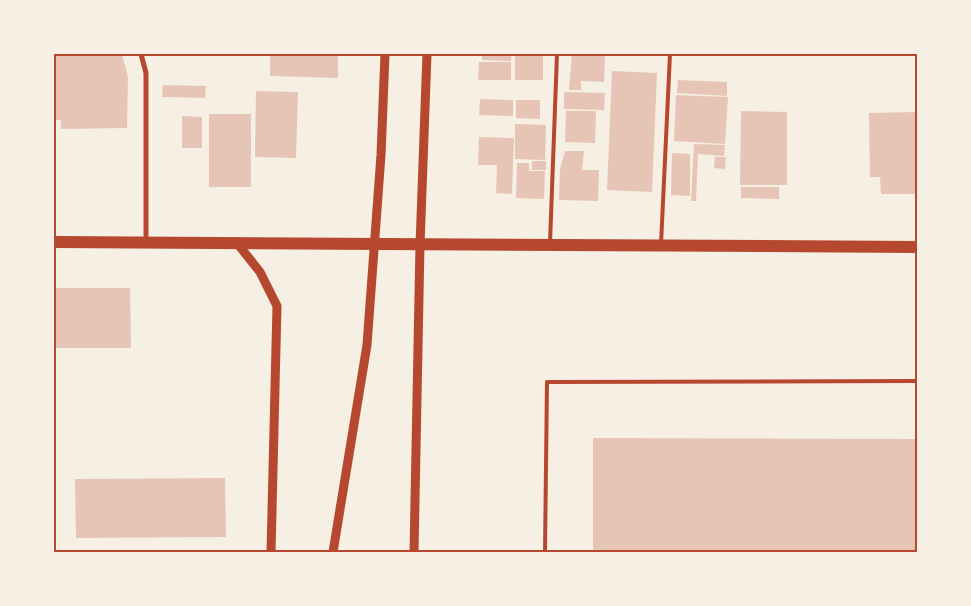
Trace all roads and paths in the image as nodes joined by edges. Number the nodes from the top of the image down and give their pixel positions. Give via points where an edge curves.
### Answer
1 (141, 54) edge
2 (386, 54) edge
3 (427, 54) edge
4 (557, 54) edge
5 (670, 54) edge
6 (54, 242) edge
7 (146, 243) junction
8 (236, 243) junction
9 (374, 244) junction
10 (420, 245) junction
11 (550, 245) junction
12 (661, 246) junction
13 (917, 247) edge
14 (917, 381) edge
15 (271, 552) edge
16 (333, 552) edge
17 (414, 552) edge
18 (545, 552) edge

1 - 7 street via 146,73
2 - 9 street
3 - 10 street
4 - 11 lane
5 - 12 lane
6 - 7 main road
7 - 8 main road
8 - 9 main road
8 - 15 street via 260,272 277,306
9 - 10 main road
9 - 16 street via 367,345
10 - 11 main road
10 - 17 street
11 - 12 main road
12 - 13 main road
14 - 18 lane via 547,382

